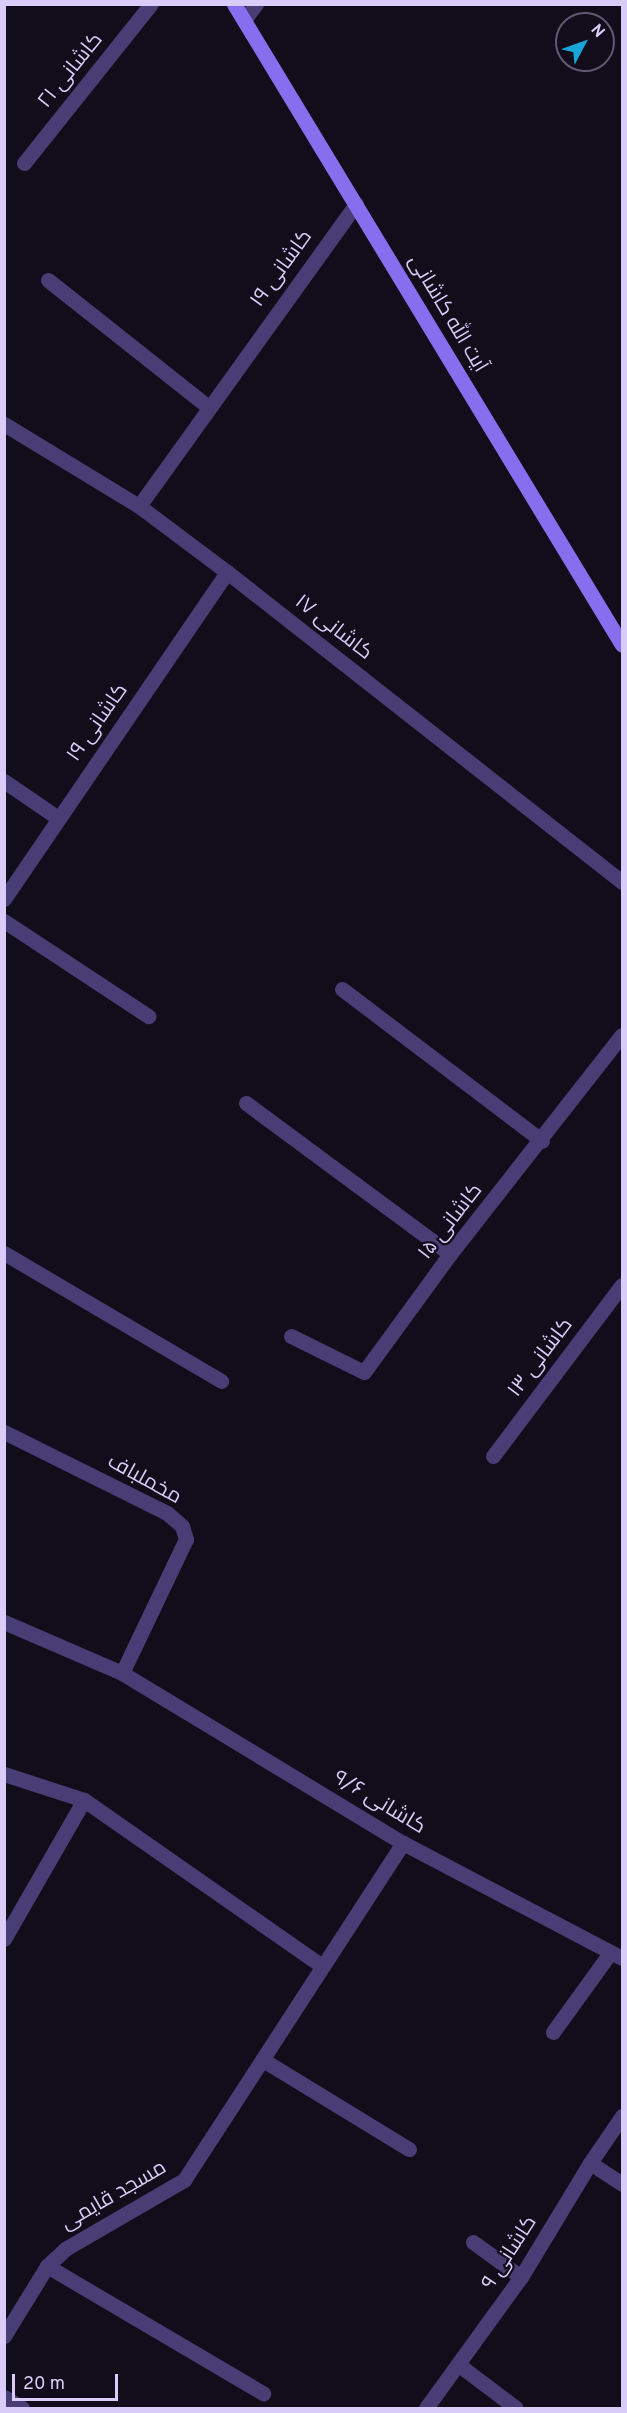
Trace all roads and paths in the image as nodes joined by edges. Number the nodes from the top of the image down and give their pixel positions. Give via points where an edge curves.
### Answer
1 (151, 4) edge
2 (234, 4) edge
3 (256, 4) edge
4 (244, 20) junction
5 (24, 163) dead end
6 (356, 204) junction
7 (48, 280) dead end
8 (208, 408) junction
9 (4, 424) edge
10 (139, 506) junction
11 (227, 572) junction
12 (622, 645) edge
13 (4, 781) edge
14 (58, 818) junction
15 (622, 882) edge
16 (4, 899) edge
17 (4, 921) edge
18 (342, 989) dead end
19 (148, 1016) dead end
20 (622, 1035) edge
21 (246, 1103) dead end
22 (542, 1141) junction
23 (4, 1253) edge
24 (450, 1254) junction
25 (622, 1285) edge
26 (291, 1336) dead end
27 (221, 1381) dead end
28 (4, 1432) edge
29 (493, 1456) dead end
30 (4, 1622) edge
31 (122, 1672) junction
32 (4, 1774) edge
33 (84, 1800) junction
34 (403, 1843) junction
35 (4, 1939) edge
36 (616, 1955) edge
37 (322, 1966) junction
38 (553, 2031) dead end
39 (263, 2060) junction
40 (622, 2116) edge
41 (409, 2149) dead end
42 (590, 2163) junction
43 (622, 2184) edge
44 (473, 2242) dead end
45 (47, 2266) junction
46 (521, 2277) junction
47 (4, 2336) edge
48 (459, 2365) junction
49 (263, 2393) dead end
50 (4, 2397) edge
51 (22, 2409) edge
52 (426, 2409) edge
53 (516, 2409) edge

1 - 5 street, کاشانی ۲۱
2 - 4 main road, آیت الله کاشانی
3 - 4 street
4 - 6 main road, آیت الله کاشانی
6 - 8 street, کاشانی ۱۹
6 - 12 main road, آیت الله کاشانی
7 - 8 street
8 - 10 street, کاشانی ۱۹
9 - 10 street, کاشانی ۱۷
10 - 11 street, کاشانی ۱۷
11 - 14 street, کاشانی ۱۹
11 - 15 street, کاشانی ۱۷
13 - 14 street
14 - 16 street, کاشانی ۱۹
17 - 19 street
18 - 22 street
20 - 22 street, کاشانی ۱۵
21 - 24 street
22 - 24 street, کاشانی ۱۵
23 - 27 street
24 - 26 street, کاشانی ۱۵ via 364,1372
25 - 29 street, کاشانی ۱۳
28 - 31 street, مخملباف via 167,1513 182,1526 186,1539
30 - 31 street, کاشانی ۹/۶
31 - 34 street, کاشانی ۹/۶
32 - 33 street
33 - 35 street
33 - 37 street
34 - 36 street, کاشانی ۹/۶
34 - 37 street, مسجد قایمی
36 - 38 street
37 - 39 street, مسجد قایمی
39 - 41 street
39 - 45 street, مسجد قایمی via 184,2180 65,2249
40 - 42 street, کاشانی ۹
42 - 43 street
42 - 46 street, کاشانی ۹
44 - 46 street
45 - 47 street, مسجد قایمی
45 - 49 street
46 - 48 street, کاشانی ۹
48 - 52 street, کاشانی ۹
48 - 53 street
50 - 51 street

